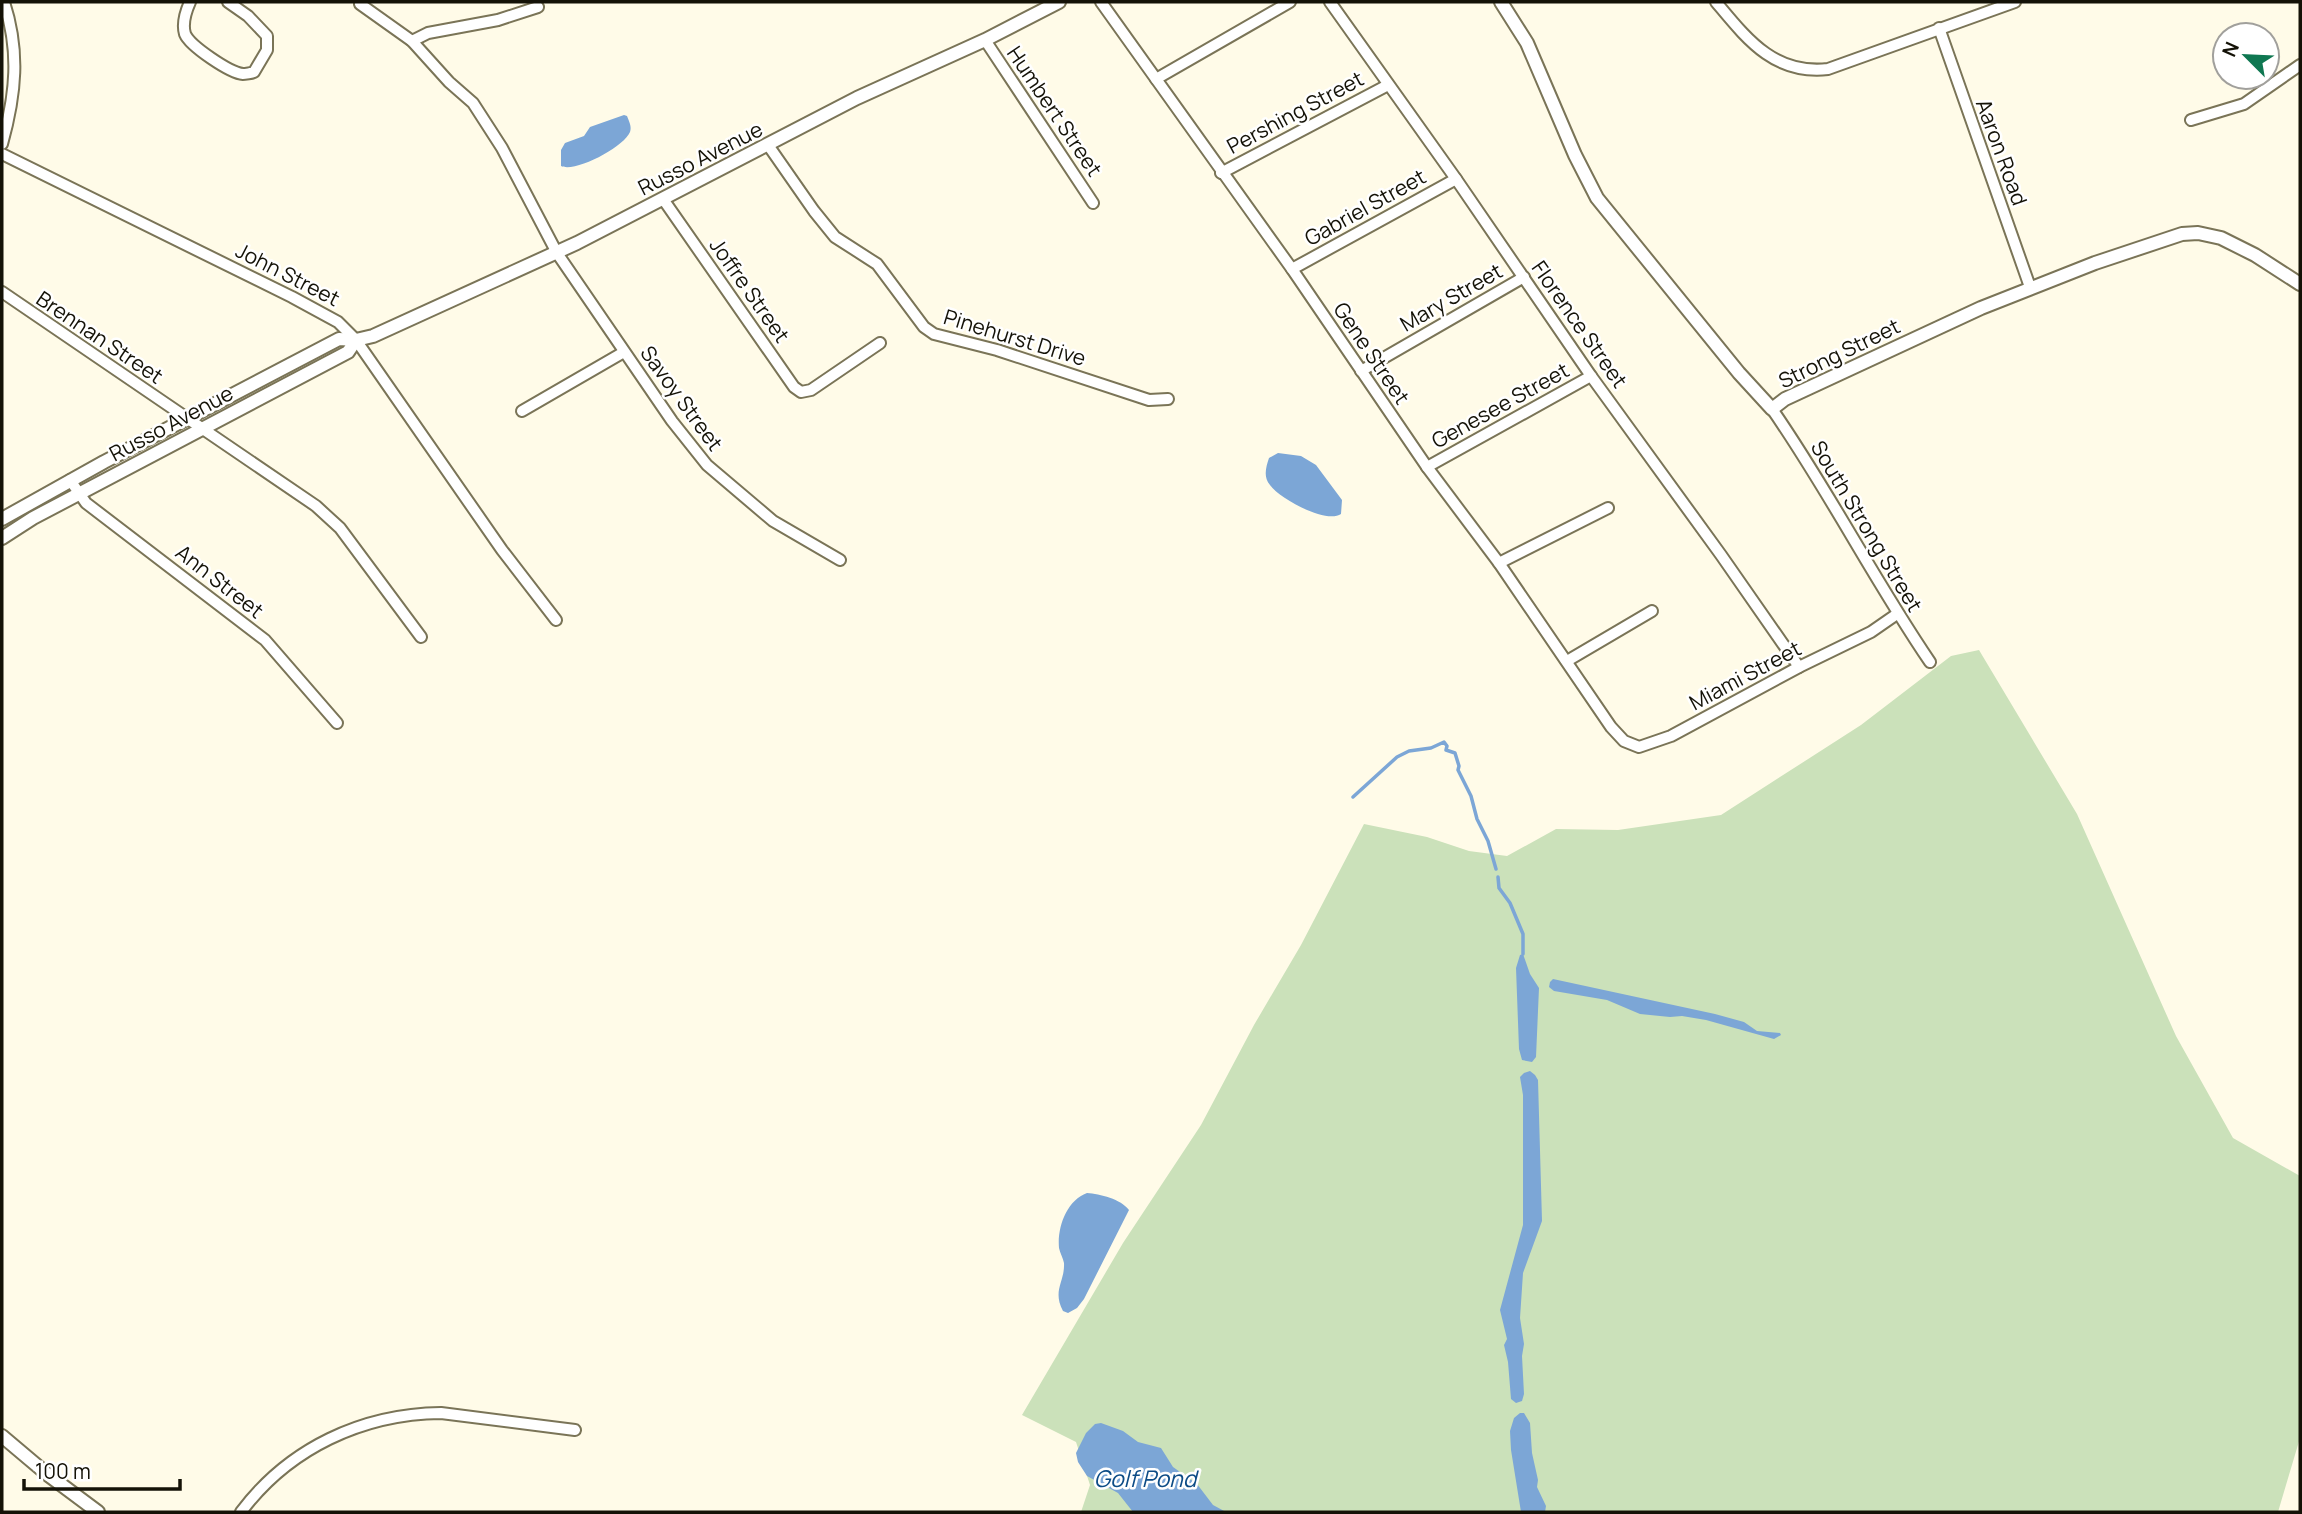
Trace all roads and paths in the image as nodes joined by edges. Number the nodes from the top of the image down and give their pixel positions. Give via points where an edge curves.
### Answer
1 (4, 2) edge
2 (190, 2) edge
3 (228, 2) edge
4 (1059, 2) edge
5 (1101, 2) edge
6 (1290, 2) edge
7 (1330, 2) edge
8 (1716, 2) edge
9 (2014, 2) edge
10 (1505, 3) edge
11 (360, 4) dead end
12 (538, 8) dead end
13 (1939, 28) junction
14 (985, 40) junction
15 (412, 41) junction
16 (2300, 65) edge
17 (1156, 79) junction
18 (1388, 85) junction
19 (2, 87) edge
20 (14, 90) junction
21 (2191, 120) dead end
22 (2, 144) edge
23 (768, 145) junction
24 (2, 154) edge
25 (1221, 173) junction
26 (1456, 179) junction
27 (663, 199) junction
28 (1093, 203) dead end
29 (557, 253) junction
30 (1292, 269) junction
31 (1524, 277) junction
32 (2300, 284) edge
33 (2030, 288) junction
34 (2, 292) edge
35 (356, 340) junction
36 (880, 343) dead end
37 (624, 352) junction
38 (1361, 371) junction
39 (1591, 376) junction
40 (1168, 399) dead end
41 (1772, 409) junction
42 (522, 411) dead end
43 (187, 419) junction
44 (202, 429) junction
45 (1427, 467) junction
46 (70, 480) junction
47 (79, 494) junction
48 (1608, 508) dead end
49 (2, 519) edge
50 (2, 538) edge
51 (840, 560) dead end
52 (1499, 563) junction
53 (1652, 611) dead end
54 (1897, 614) junction
55 (556, 620) dead end
56 (421, 638) dead end
57 (1567, 661) junction
58 (1930, 662) dead end
59 (1799, 667) junction
60 (337, 723) dead end
61 (1611, 727) joint
62 (575, 1430) dead end
63 (2, 1436) edge
64 (98, 1512) edge
65 (241, 1512) edge

1 - 20 street via 14,40
2 - 3 street via 184,24 191,43 227,69 254,72 267,50 267,36
4 - 14 street, Russo Avenue
5 - 17 street, Gene Street
6 - 17 street
7 - 18 street, Florence Street
8 - 13 street via 1760,49 1801,69 1828,69
9 - 13 street
10 - 41 street, Strong Street via 1597,198
11 - 15 street, Savoy Street
12 - 15 street via 428,33
13 - 33 street, Aaron Road
14 - 23 street, Russo Avenue via 857,98
14 - 28 street, Humbert Street
15 - 29 street, Savoy Street via 473,103
16 - 21 street via 2244,104
17 - 25 street, Gene Street
18 - 25 street, Pershing Street
18 - 26 street, Florence Street
19 - 20 street
20 - 22 street
23 - 27 street, Russo Avenue
23 - 40 street, Pinehurst Drive via 835,237 877,264 934,334 1149,400
24 - 35 street, John Street via 338,321
25 - 30 street, Gene Street
26 - 30 street, Gabriel Street
26 - 31 street, Florence Street
27 - 29 street, Russo Avenue
27 - 36 street, Joffre Street via 801,392 811,390
29 - 35 street, Russo Avenue
29 - 37 street, Savoy Street
30 - 38 street, Gene Street
31 - 38 street, Mary Street
31 - 39 street, Florence Street
32 - 33 street, Strong Street via 2238,246 2199,233 2165,239
33 - 41 street, Strong Street via 1956,318
34 - 43 street, Brennan Street
35 - 43 street, Russo Avenue via 339,339
35 - 44 street, Russo Avenue via 348,352
35 - 55 street, John Street
37 - 42 street
37 - 51 street, Savoy Street via 707,465 773,520
38 - 45 street, Gene Street
39 - 45 street, Genesee Street
39 - 59 street, Florence Street
41 - 54 street, South Strong Street
43 - 44 street, Brennan Street
43 - 46 street, Russo Avenue
44 - 47 street, Russo Avenue
44 - 56 street, Brennan Street via 316,506 340,528
45 - 52 street, Gene Street
46 - 47 street, Ann Street
46 - 49 street, Russo Avenue
47 - 50 street, Russo Avenue
47 - 60 street, Ann Street via 265,640
48 - 52 street
52 - 57 street, Gene Street
53 - 57 street
54 - 58 street, South Strong Street
54 - 59 street, Miami Street
57 - 61 street, Gene Street
59 - 61 street, Miami Street via 1650,745 1629,744
62 - 65 street via 441,1413 371,1422 303,1453
63 - 64 street

